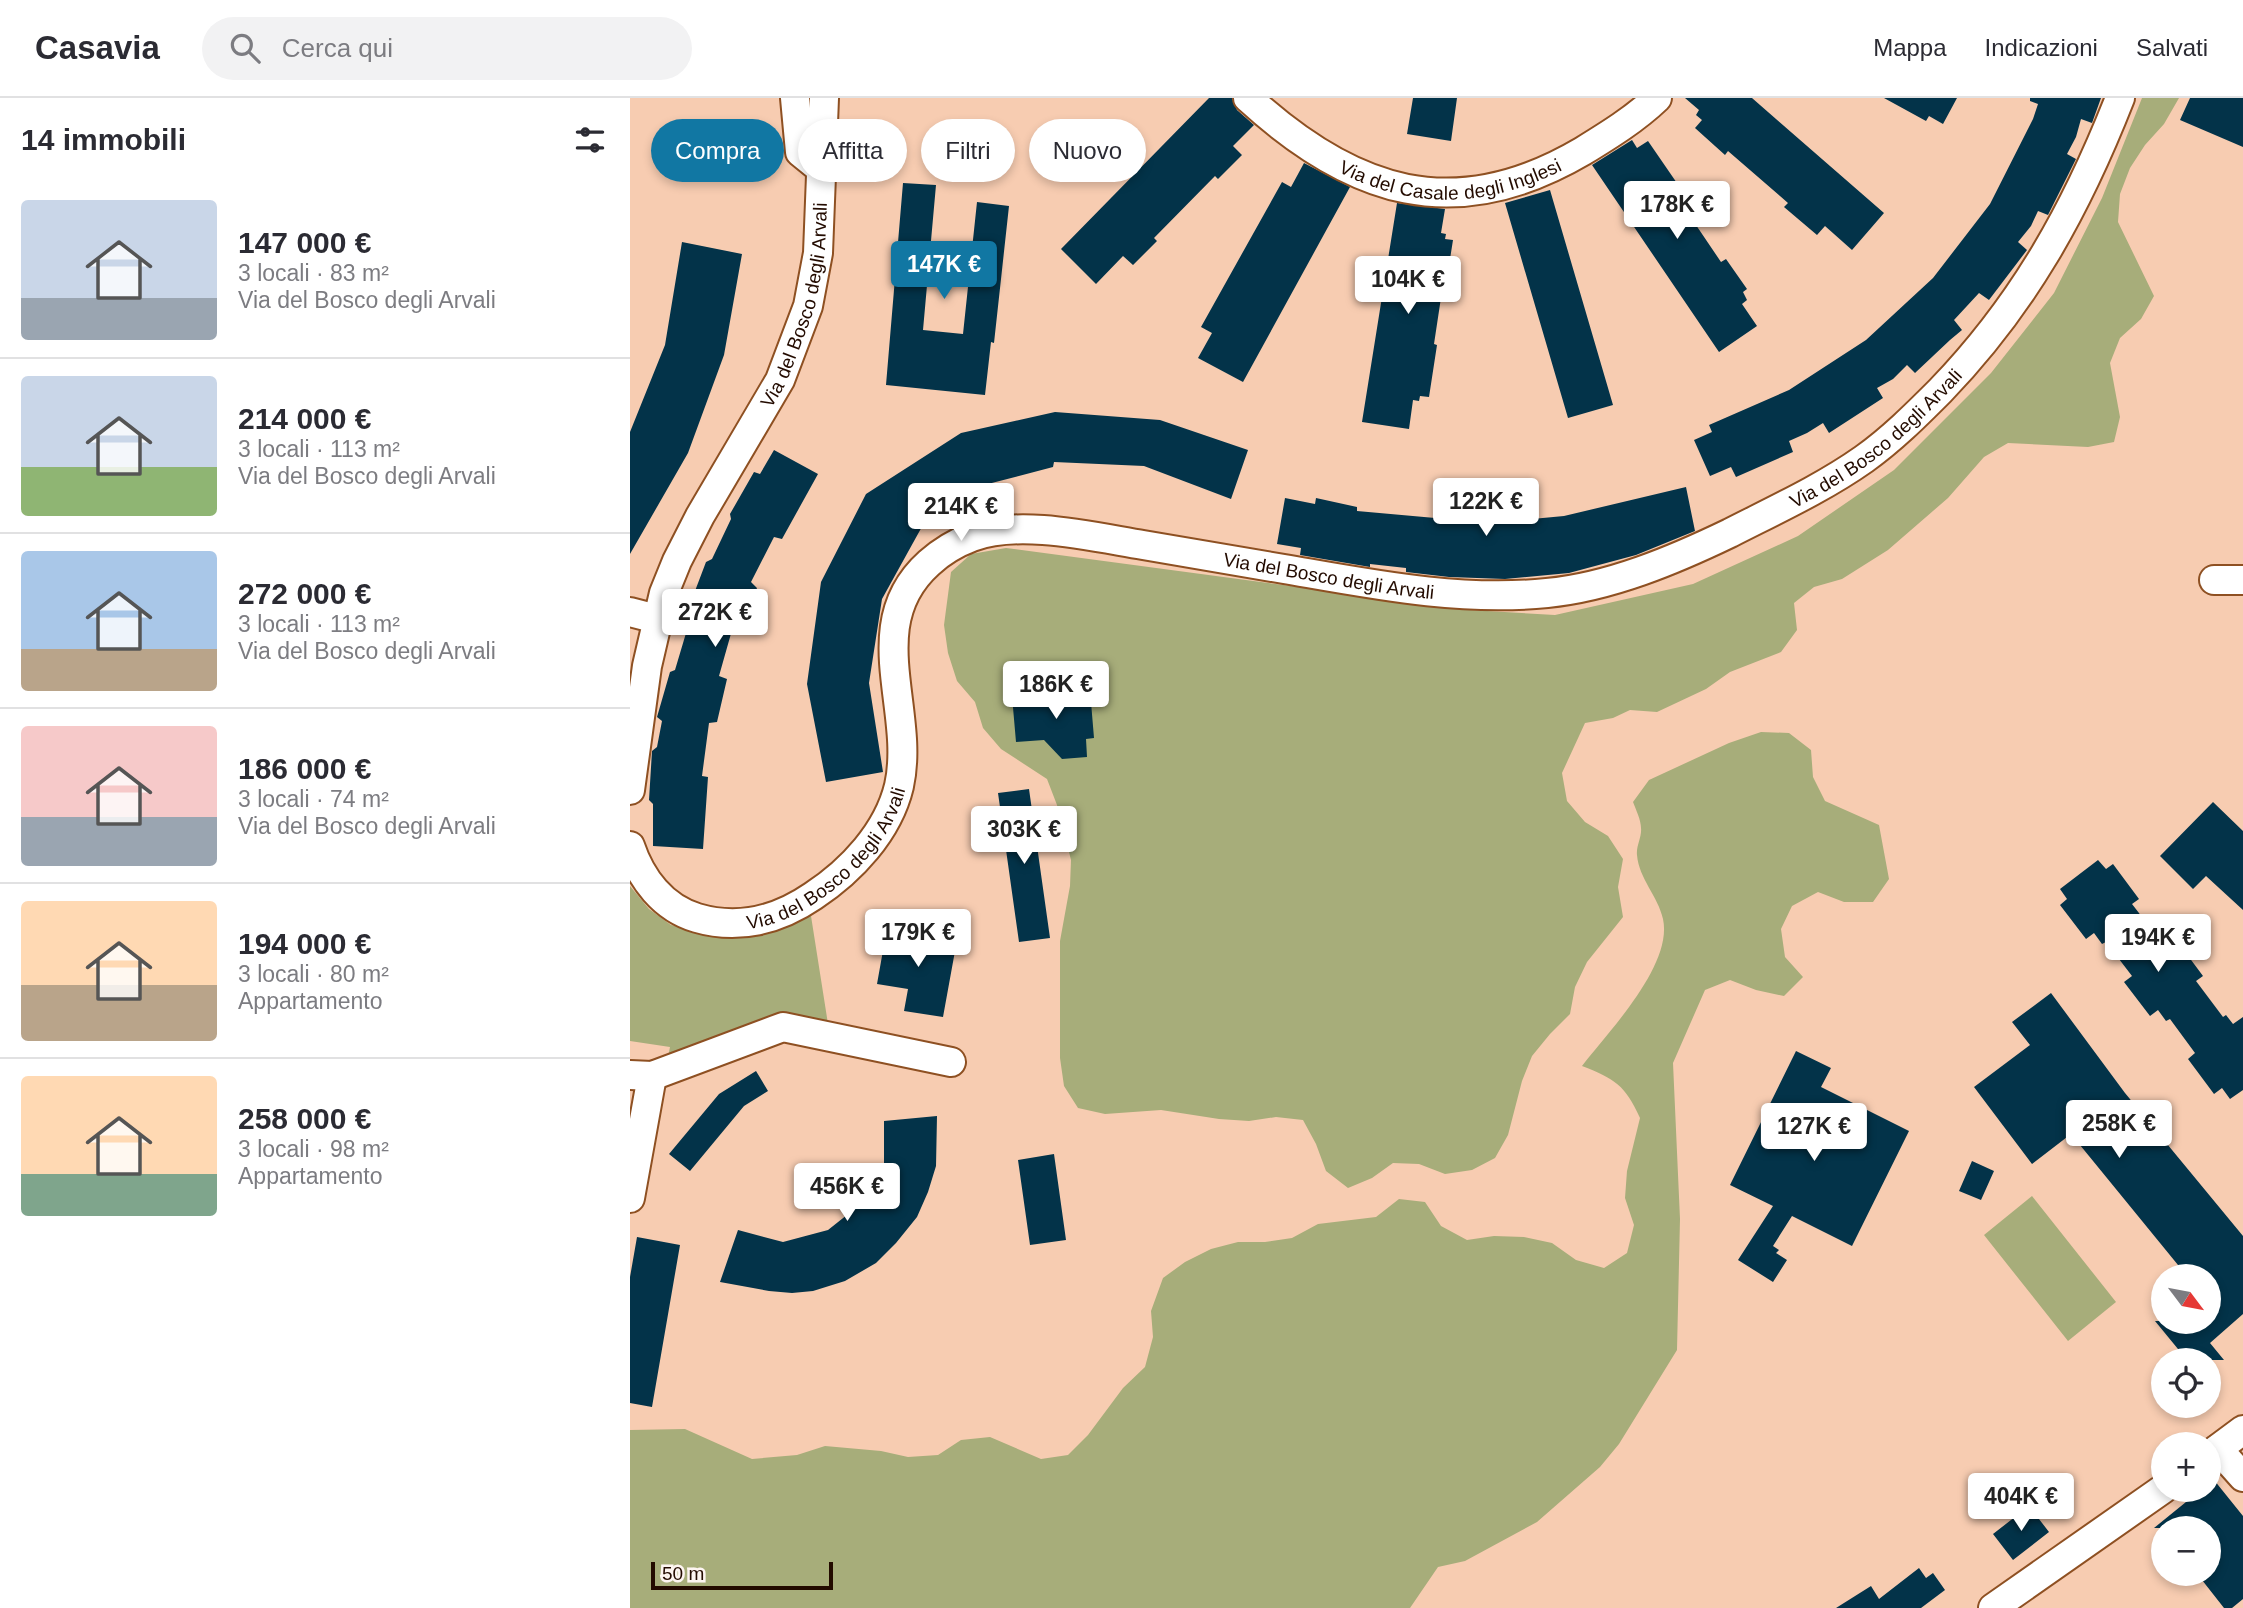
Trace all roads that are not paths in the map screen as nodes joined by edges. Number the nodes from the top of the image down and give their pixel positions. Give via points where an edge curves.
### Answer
1 (795, 98) edge
2 (824, 98) edge
3 (1248, 98) edge
4 (1657, 98) edge
5 (2120, 98) edge
6 (823, 119) edge
7 (798, 130) edge
8 (821, 182) edge
9 (2214, 580) dead end
10 (2243, 580) edge
11 (643, 615) edge
12 (630, 790) edge
13 (630, 846) edge
14 (951, 1062) dead end
15 (641, 1075) edge
16 (630, 1198) edge
17 (2243, 1430) edge
18 (2221, 1447) edge
19 (2221, 1459) edge
20 (2243, 1477) edge
21 (2151, 1497) edge
22 (1993, 1608) edge

1 - 7 street
2 - 6 street, Via del Bosco degli Arvali
3 - 4 street, Via del Casale degli Inglesi via 1307,147 1355,174 1403,189 1445,192 1511,182 1553,167
5 - 13 street, Via del Bosco degli Arvali via 2049,250 2005,315 1958,372 1895,435 1862,460 1746,525 1602,582 1551,593 1497,595 1382,586 1071,534 1013,529 978,534 937,556 900,601 893,640 900,779 880,828 842,873 781,914 753,922 718,922 686,914 659,896 636,864
8 - 11 street, Via del Bosco degli Arvali via 818,253 801,327 775,390
9 - 10 street
11 - 12 street, Via del Bosco degli Arvali via 648,666
14 - 15 street via 783,1027
15 - 16 street
17 - 18 street
19 - 20 street
21 - 22 street

